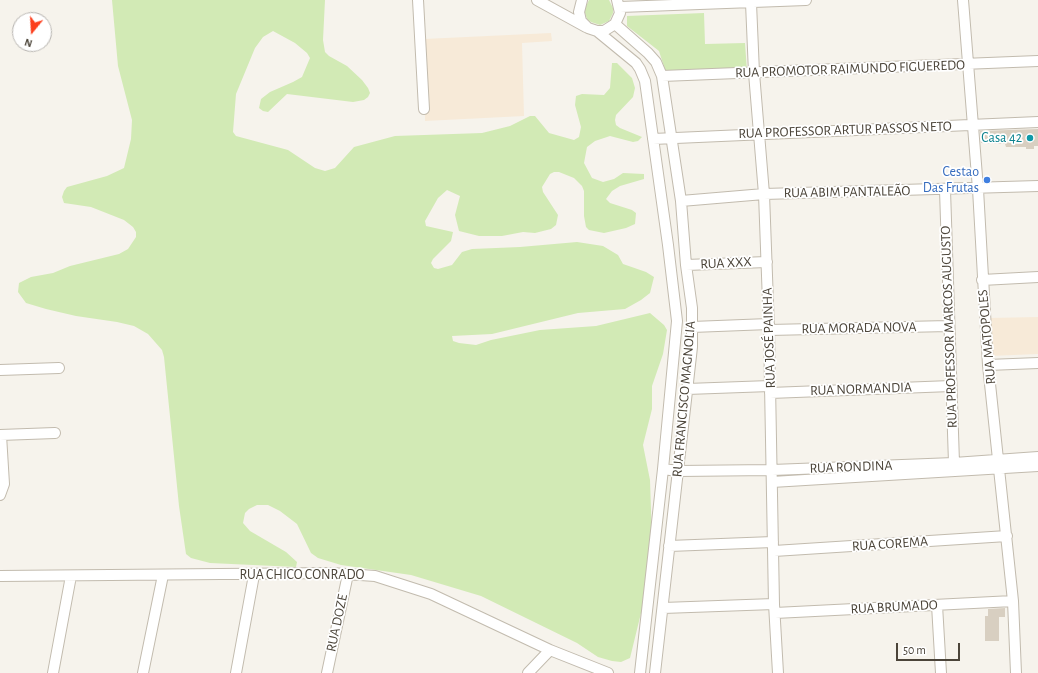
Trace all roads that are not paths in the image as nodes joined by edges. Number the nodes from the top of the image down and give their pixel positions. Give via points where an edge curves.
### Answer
1 (418, 0) edge
2 (537, 0) edge
3 (582, 0) edge
4 (806, 0) edge
5 (963, 0) edge
6 (750, 3) junction
7 (618, 4) edge
8 (615, 24) junction
9 (592, 30) junction
10 (1038, 61) edge
11 (969, 64) junction
12 (754, 73) junction
13 (662, 76) junction
14 (424, 109) dead end
15 (1038, 122) edge
16 (972, 125) junction
17 (759, 133) junction
18 (670, 138) junction
19 (653, 139) junction
20 (1038, 186) edge
21 (978, 189) junction
22 (945, 190) junction
23 (764, 194) junction
24 (681, 201) junction
25 (767, 262) junction
26 (686, 265) junction
27 (1038, 277) edge
28 (982, 280) junction
29 (949, 326) junction
30 (692, 327) junction
31 (769, 327) junction
32 (1038, 363) edge
33 (988, 365) junction
34 (59, 368) dead end
35 (0, 370) edge
36 (951, 386) junction
37 (687, 389) junction
38 (770, 390) junction
39 (55, 433) dead end
40 (1, 435) edge
41 (1038, 457) edge
42 (954, 463) junction
43 (1000, 464) junction
44 (1038, 466) edge
45 (663, 469) junction
46 (772, 470) junction
47 (678, 471) junction
48 (772, 482) junction
49 (0, 495) edge
50 (1007, 536) junction
51 (669, 546) junction
52 (774, 547) junction
53 (348, 574) junction
54 (254, 575) junction
55 (0, 576) edge
56 (71, 576) junction
57 (163, 576) junction
58 (1013, 601) junction
59 (937, 605) junction
60 (663, 608) junction
61 (775, 608) junction
62 (550, 650) junction
63 (53, 673) edge
64 (144, 673) edge
65 (236, 673) edge
66 (327, 673) edge
67 (528, 673) edge
68 (608, 673) edge
69 (640, 673) edge
70 (655, 673) edge
71 (778, 673) edge
72 (941, 673) edge
73 (1016, 673) edge

1 - 14 street
2 - 9 street, RUA FRANCISCO MAGNOLIA
3 - 9 street via 579,7 580,17
4 - 6 street
5 - 11 street, RUA MATOPOLES
6 - 7 street
6 - 12 street, RUA JOSÉ PAINHA
7 - 8 street via 620,13
8 - 9 street via 604,31
8 - 13 street, RUA FRANCISCO MAGNOLIA via 648,53 656,62
9 - 19 street, RUA FRANCISCO MAGNOLIA via 631,58 640,69 645,81
10 - 11 street, RUA PROMOTOR RAIMUNDO FIGUEREDO
11 - 12 street, RUA PROMOTOR RAIMUNDO FIGUEREDO
11 - 16 street, RUA MATOPOLES
12 - 13 street, RUA PROMOTOR RAIMUNDO FIGUEREDO
12 - 17 street, RUA JOSÉ PAINHA
13 - 18 street, RUA FRANCISCO MAGNOLIA
15 - 16 street, RUA PROFESSOR ARTUR PASSOS NETO
16 - 17 street, RUA PROFESSOR ARTUR PASSOS NETO
16 - 21 street, RUA MATOPOLES
17 - 18 street, RUA PROFESSOR ARTUR PASSOS NETO
17 - 23 street, RUA JOSÉ PAINHA
18 - 19 street, RUA PROFESSOR ARTUR PASSOS NETO
18 - 24 street, RUA FRANCISCO MAGNOLIA
19 - 45 street, RUA FRANCISCO MAGNOLIA via 677,321
20 - 21 street, RUA ABIM PANTALEÃO
21 - 22 street, RUA ABIM PANTALEÃO
21 - 28 street, RUA MATOPOLES
22 - 23 street, RUA ABIM PANTALEÃO
22 - 29 street, RUA PROFESSOR MARCOS AUGUSTO
23 - 24 street, RUA ABIM PANTALEÃO
23 - 25 street, RUA JOSÉ PAINHA
24 - 26 street, RUA FRANCISCO MAGNOLIA
25 - 26 street, RUA XXX
25 - 31 street, RUA JOSÉ PAINHA
26 - 30 street, RUA FRANCISCO MAGNOLIA
27 - 28 street
28 - 33 street, RUA MATOPOLES
29 - 31 street, RUA MORADA NOVA
29 - 36 street, RUA PROFESSOR MARCOS AUGUSTO
30 - 31 street, RUA MORADA NOVA
30 - 37 street, RUA FRANCISCO MAGNOLIA
31 - 38 street, RUA JOSÉ PAINHA
32 - 33 street
33 - 43 street, RUA MATOPOLES
34 - 35 street
36 - 38 street, RUA NORMANDIA
36 - 42 street, RUA PROFESSOR MARCOS AUGUSTO
37 - 38 street, RUA NORMANDIA
37 - 47 street, RUA FRANCISCO MAGNOLIA
38 - 46 street, RUA JOSÉ PAINHA
39 - 40 street
40 - 49 street via 4,484
41 - 43 street, RUA RONDINA
42 - 43 street, RUA RONDINA
42 - 46 street, RUA RONDINA
43 - 44 street, RUA RONDINA
43 - 48 street, RUA RONDINA
43 - 50 street, RUA MATOPOLES
45 - 47 street, RUA RONDINA
45 - 69 street, RUA FRANCISCO MAGNOLIA
46 - 47 street, RUA RONDINA
46 - 48 street, RUA JOSÉ PAINHA
47 - 51 street, RUA FRANCISCO MAGNOLIA
48 - 52 street, RUA JOSÉ PAINHA
50 - 52 street, RUA COREMA
50 - 58 street, RUA MATOPOLES
51 - 52 street, RUA COREMA
51 - 60 street, RUA FRANCISCO MAGNOLIA
52 - 61 street, RUA JOSÉ PAINHA
53 - 54 street, RUA CHICO CONRADO
53 - 62 street, RUA CHICO CONRADO via 375,576 431,594
53 - 66 street, RUA DOZE
54 - 57 street, RUA CHICO CONRADO
54 - 65 street
55 - 56 street, RUA CHICO CONRADO
56 - 57 street, RUA CHICO CONRADO
56 - 63 street
57 - 64 street
58 - 59 street, RUA BRUMADO
58 - 73 street, RUA MATOPOLES
59 - 61 street, RUA BRUMADO
59 - 72 street
60 - 61 street, RUA BRUMADO
60 - 70 street, RUA FRANCISCO MAGNOLIA
61 - 71 street, RUA JOSÉ PAINHA
62 - 67 street
62 - 68 street, RUA CHICO CONRADO

